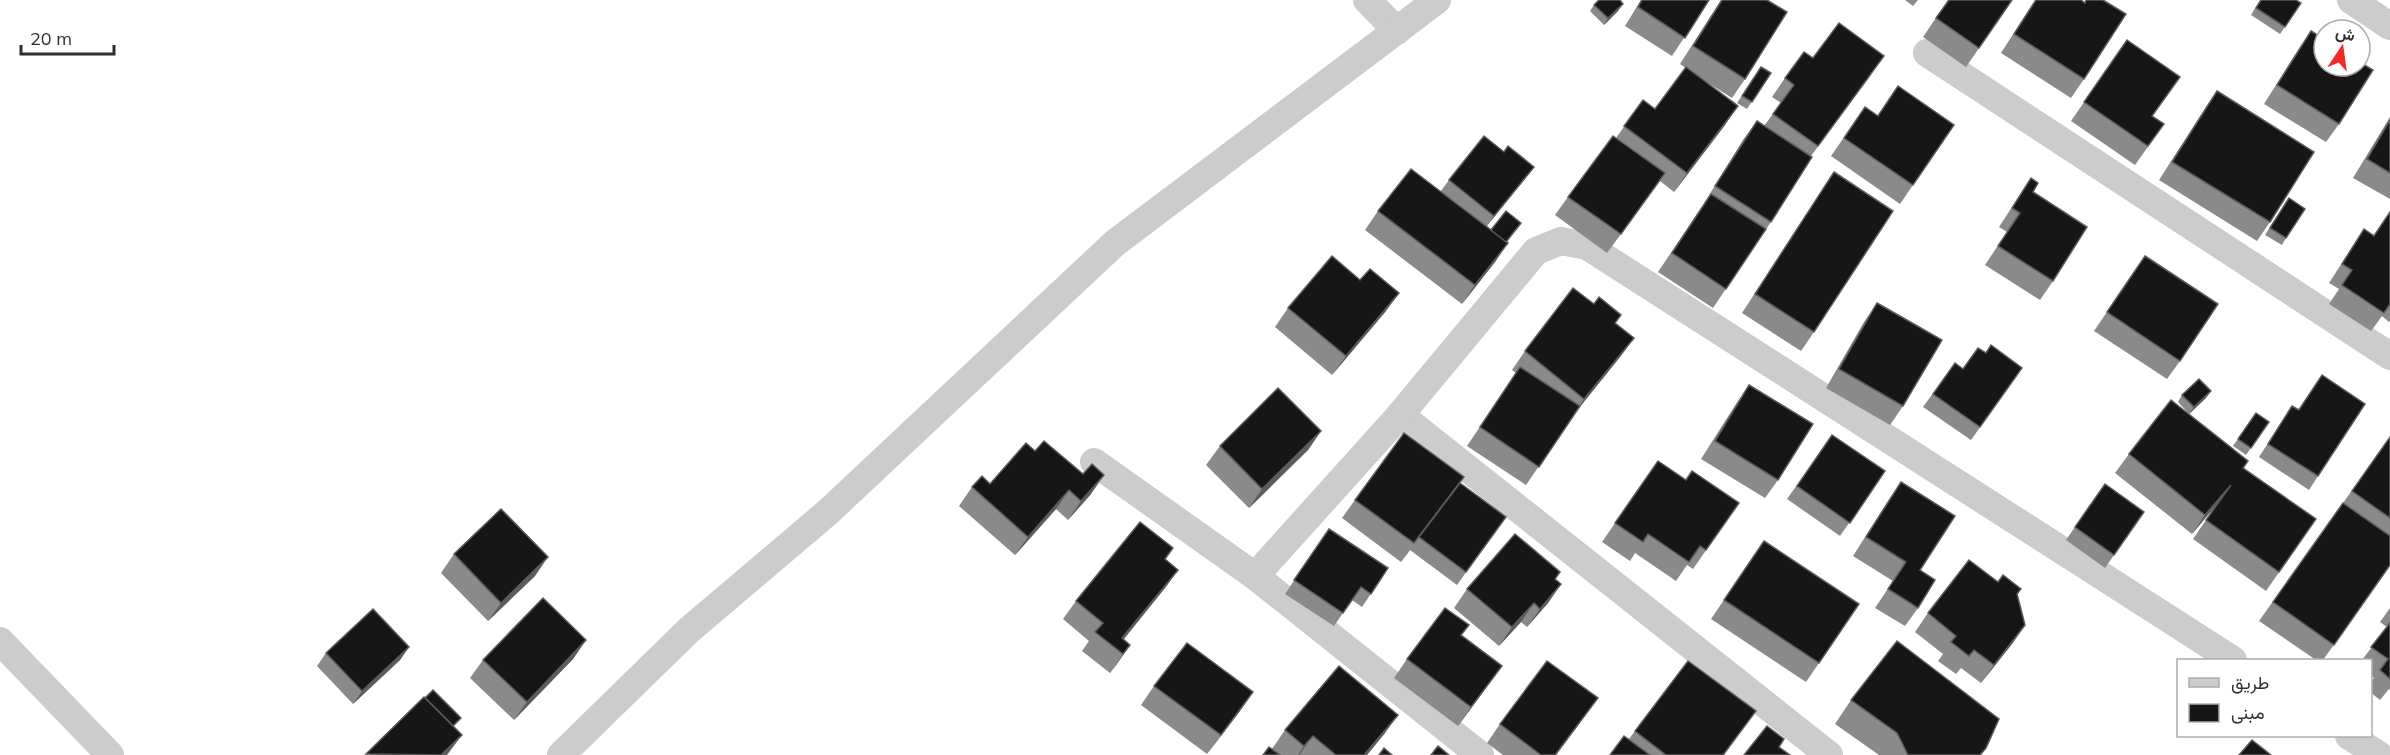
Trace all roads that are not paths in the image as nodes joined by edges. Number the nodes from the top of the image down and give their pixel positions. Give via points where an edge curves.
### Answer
1 (1367, 0) edge
2 (1437, 0) edge
3 (2351, 0) edge
4 (2390, 26) edge
5 (1397, 31) junction
6 (1927, 53) dead end
7 (2390, 356) edge
8 (1400, 415) junction
9 (1094, 462) edge
10 (1255, 576) junction
11 (0, 640) edge
12 (2231, 659) edge
13 (2352, 737) edge
14 (110, 755) edge
15 (561, 755) edge
16 (1480, 755) edge
17 (1829, 755) edge
18 (2379, 755) edge

1 - 5 street
2 - 5 street
3 - 4 street
5 - 15 street via 1116,243 837,504 689,630
6 - 7 street
8 - 10 street
8 - 12 street via 1536,251 1561,242 1587,246
8 - 17 street
9 - 10 street
10 - 16 street
11 - 14 street
13 - 18 street

